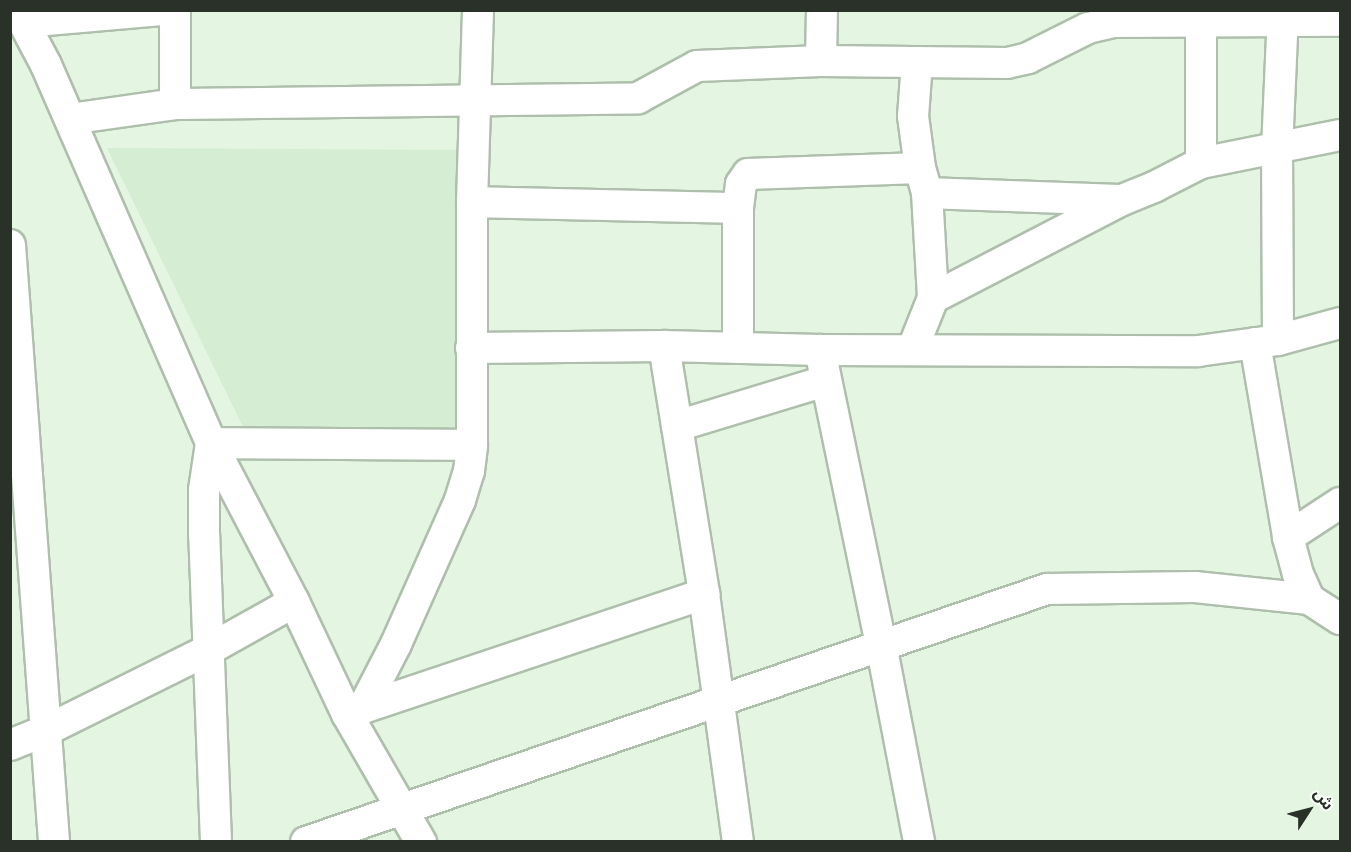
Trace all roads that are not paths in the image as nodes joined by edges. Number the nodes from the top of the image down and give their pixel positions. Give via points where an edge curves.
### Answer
1 (161, 10) edge
2 (175, 10) edge
3 (478, 10) edge
4 (822, 10) edge
5 (1283, 15) edge
6 (20, 16) edge
7 (1184, 17) edge
8 (1341, 21) edge
9 (821, 61) junction
10 (917, 62) junction
11 (474, 99) junction
12 (175, 104) junction
13 (70, 119) junction
14 (1341, 135) edge
15 (1277, 150) junction
16 (1202, 163) junction
17 (924, 180) junction
18 (1122, 200) junction
19 (472, 202) junction
20 (738, 208) junction
21 (10, 245) edge
22 (933, 298) junction
23 (1341, 323) edge
24 (1266, 341) junction
25 (664, 346) junction
26 (471, 348) junction
27 (738, 348) junction
28 (913, 348) junction
29 (820, 350) junction
30 (825, 381) junction
31 (677, 426) junction
32 (211, 443) junction
33 (472, 446) junction
34 (1341, 503) edge
35 (1288, 537) junction
36 (704, 594) junction
37 (1309, 599) junction
38 (294, 602) junction
39 (1341, 619) edge
40 (881, 644) junction
41 (208, 650) junction
42 (718, 703) junction
43 (355, 711) junction
44 (45, 731) junction
45 (10, 745) edge
46 (402, 810) junction
47 (54, 842) edge
48 (216, 842) edge
49 (306, 842) edge
50 (421, 842) edge
51 (738, 842) edge
52 (919, 842) edge

1 - 6 street
2 - 12 street
3 - 11 street
4 - 9 street
5 - 7 street
5 - 8 street
5 - 15 street
6 - 13 street
7 - 10 street via 1114,22 1088,28 1028,58 1007,63
7 - 16 street
9 - 10 street
9 - 11 street via 697,66 638,98
10 - 17 street via 913,116
11 - 12 street
11 - 19 street
12 - 13 street
13 - 32 street
14 - 15 street
15 - 16 street
15 - 24 street
16 - 18 street
17 - 18 street
17 - 20 street via 748,174 741,184
17 - 22 street
18 - 22 street
19 - 20 street
19 - 26 street
20 - 27 street
21 - 44 street
22 - 28 street
23 - 24 street
24 - 28 street via 1198,351
24 - 35 street
25 - 26 street
25 - 27 street
25 - 31 street
26 - 33 street
27 - 29 street
28 - 29 street
29 - 30 street
30 - 31 street
30 - 40 street
31 - 36 street
32 - 33 street
32 - 38 street
32 - 41 street via 204,512
33 - 43 street via 460,500 396,644
34 - 35 street
35 - 37 street
36 - 42 street
36 - 43 street
37 - 39 street
37 - 40 street via 1195,587 1047,588
38 - 41 street
38 - 43 street
40 - 42 street
40 - 52 street
41 - 44 street
41 - 48 street
42 - 46 street
42 - 51 street
43 - 46 street
44 - 45 street
44 - 47 street
46 - 49 street
46 - 50 street

